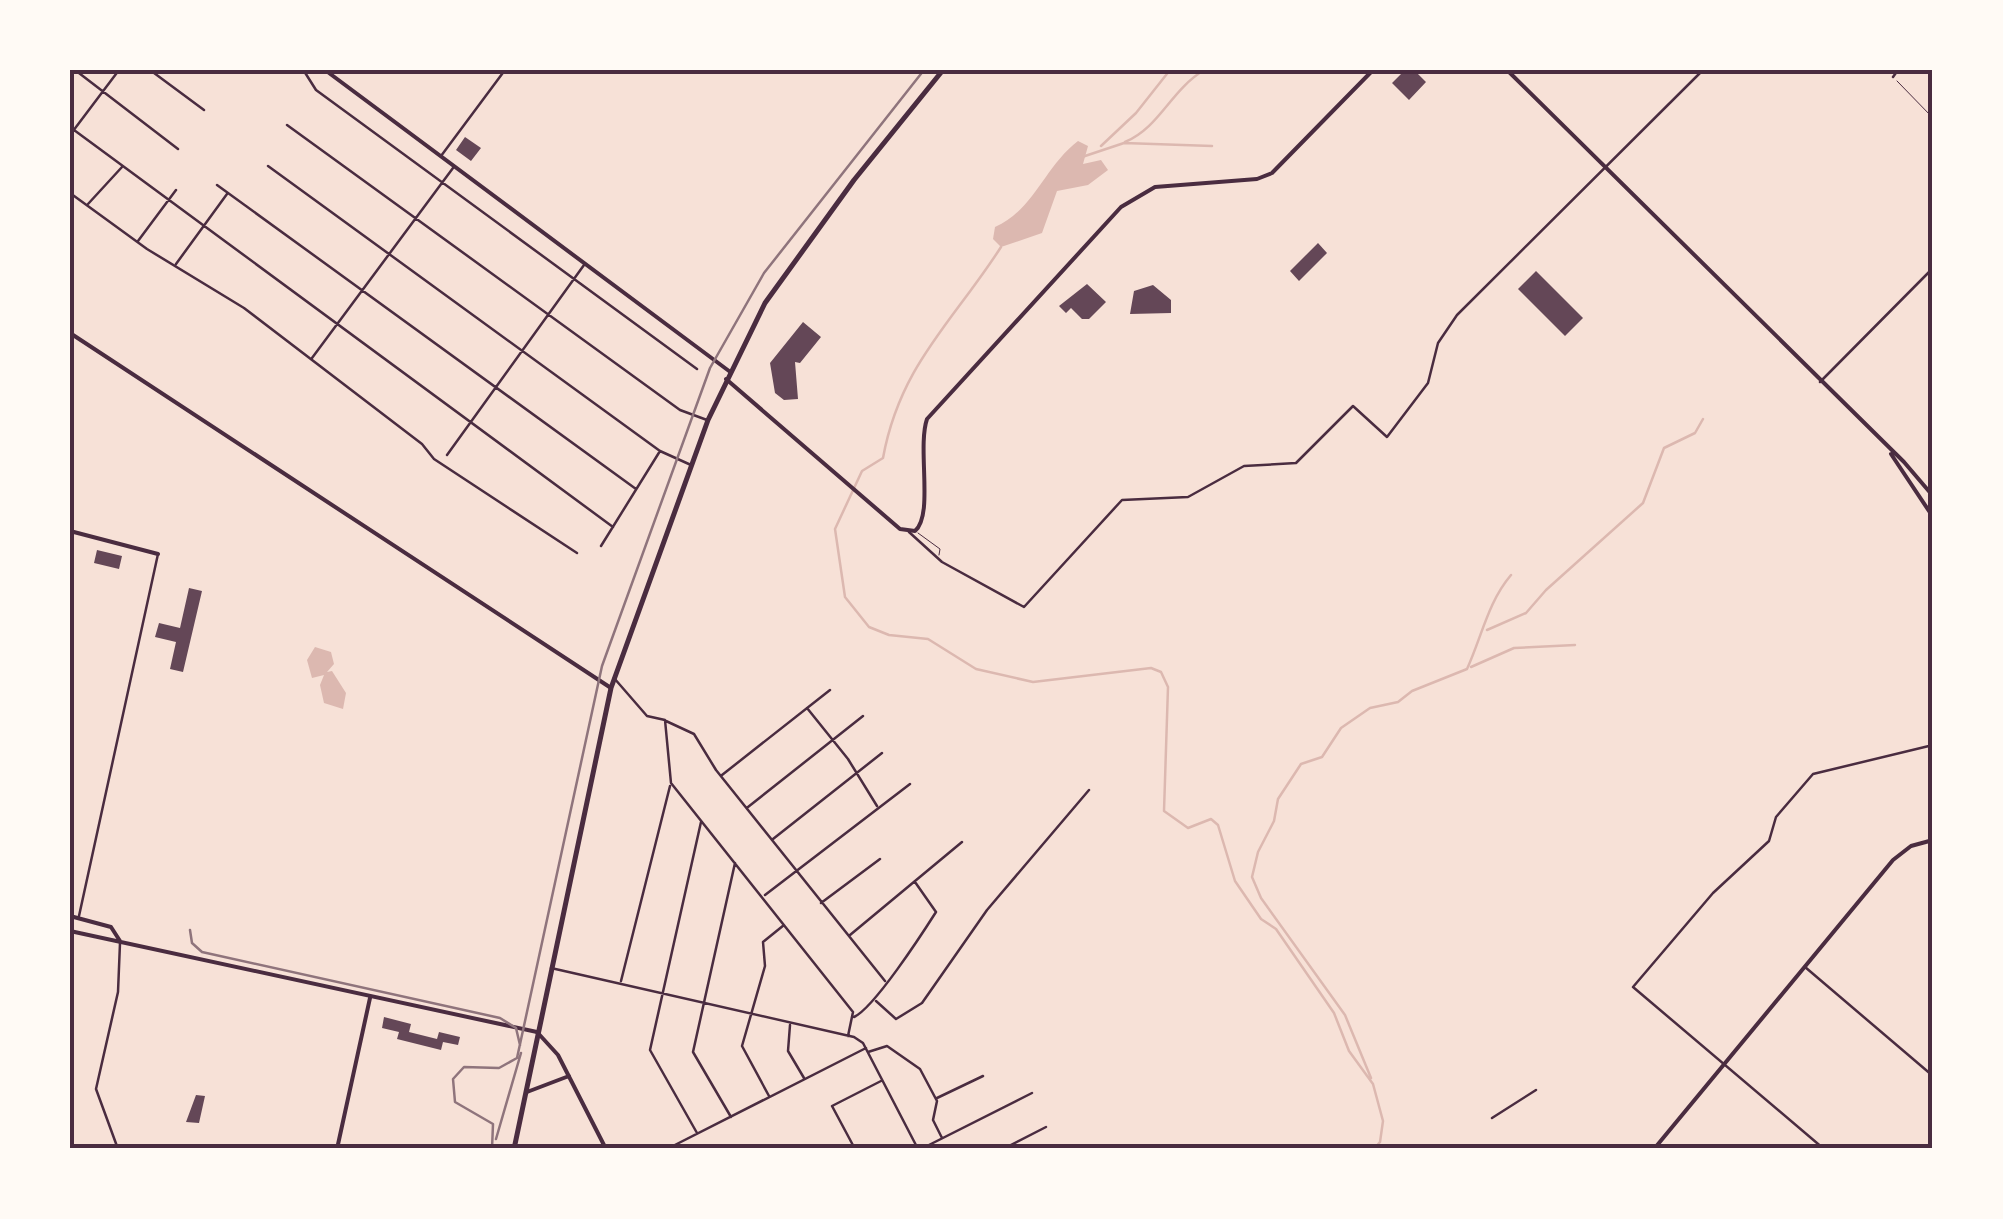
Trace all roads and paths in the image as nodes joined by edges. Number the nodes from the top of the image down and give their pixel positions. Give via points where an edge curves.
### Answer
1 (72, 70) edge
2 (119, 70) edge
3 (150, 70) edge
4 (326, 70) edge
5 (505, 70) edge
6 (943, 70) edge
7 (1373, 70) edge
8 (1507, 70) edge
9 (1702, 70) edge
10 (1898, 70) edge
11 (304, 71) edge
12 (1893, 77) joint
13 (102, 92) junction
14 (204, 110) dead end
15 (1933, 118) edge
16 (288, 125) dead end
17 (74, 130) junction
18 (70, 135) edge
19 (178, 149) dead end
20 (440, 157) junction
21 (123, 166) junction
22 (268, 166) dead end
23 (454, 166) junction
24 (1606, 169) junction
25 (444, 182) junction
26 (217, 185) dead end
27 (176, 190) dead end
28 (228, 192) junction
29 (70, 193) edge
30 (169, 200) junction
31 (88, 204) junction
32 (414, 218) junction
33 (204, 226) junction
34 (137, 242) junction
35 (388, 253) junction
36 (176, 264) junction
37 (584, 264) junction
38 (1933, 268) edge
39 (574, 278) junction
40 (362, 289) junction
41 (549, 315) junction
42 (337, 324) junction
43 (70, 333) edge
44 (524, 351) junction
45 (312, 358) junction
46 (697, 369) dead end
47 (729, 371) junction
48 (726, 379) junction
49 (1820, 382) junction
50 (498, 386) junction
51 (708, 420) junction
52 (470, 423) junction
53 (660, 451) junction
54 (1890, 452) junction
55 (446, 455) dead end
56 (690, 466) junction
57 (636, 489) junction
58 (1933, 496) edge
59 (1933, 517) edge
60 (613, 527) junction
61 (70, 531) edge
62 (912, 532) junction
63 (601, 546) dead end
64 (577, 553) dead end
65 (158, 554) joint
66 (937, 557) junction
67 (614, 678) junction
68 (611, 688) junction
69 (830, 690) dead end
70 (805, 706) junction
71 (863, 716) dead end
72 (665, 720) junction
73 (830, 742) junction
74 (1933, 745) edge
75 (882, 753) dead end
76 (855, 774) junction
77 (721, 776) junction
78 (671, 782) junction
79 (910, 784) dead end
80 (1090, 790) dead end
81 (878, 807) junction
82 (747, 808) junction
83 (702, 820) junction
84 (772, 840) junction
85 (1933, 840) edge
86 (962, 842) dead end
87 (880, 859) dead end
88 (736, 860) junction
89 (796, 872) junction
90 (916, 882) junction
91 (764, 896) junction
92 (821, 903) junction
93 (70, 916) edge
94 (78, 918) junction
95 (784, 925) junction
96 (70, 931) edge
97 (848, 936) junction
98 (120, 942) junction
99 (1804, 966) junction
100 (550, 968) junction
101 (884, 981) junction
102 (620, 982) junction
103 (663, 992) junction
104 (370, 998) junction
105 (876, 1001) junction
106 (704, 1002) junction
107 (751, 1013) junction
108 (851, 1018) junction
109 (790, 1023) junction
110 (537, 1032) junction
111 (848, 1036) junction
112 (867, 1050) junction
113 (1723, 1063) junction
114 (570, 1076) junction
115 (984, 1076) dead end
116 (1933, 1076) edge
117 (805, 1079) junction
118 (882, 1080) junction
119 (1536, 1090) dead end
120 (527, 1092) junction
121 (1032, 1094) dead end
122 (769, 1097) junction
123 (936, 1098) junction
124 (731, 1117) junction
125 (1492, 1118) dead end
126 (1046, 1127) dead end
127 (697, 1133) junction
128 (942, 1138) junction
129 (118, 1149) edge
130 (337, 1149) edge
131 (514, 1149) edge
132 (606, 1149) edge
133 (667, 1149) edge
134 (854, 1149) edge
135 (919, 1149) edge
136 (1003, 1149) edge
137 (1654, 1149) edge
138 (1824, 1149) edge

1 - 13 street
2 - 13 street
3 - 14 street
4 - 20 street
5 - 20 street
6 - 47 main road via 792,264
7 - 62 street via 1272,172 1257,180 1155,187 1122,207 927,420 921,443 924,519
8 - 24 street
9 - 24 street
10 - 12 street
11 - 25 street via 316,90
12 - 15 path
13 - 17 street
13 - 19 street
16 - 32 street
17 - 18 street
17 - 21 street
20 - 23 street
21 - 30 street
21 - 31 street
22 - 35 street
23 - 25 street
23 - 37 street
24 - 49 street
24 - 66 street via 1457,316 1438,344 1428,383 1387,436 1353,406 1296,463 1244,466 1188,497 1122,500 1024,607
25 - 32 street
25 - 39 street
26 - 28 street
27 - 30 street
28 - 33 street
28 - 40 street
29 - 31 street
30 - 33 street
30 - 34 street
31 - 34 street
32 - 35 street
32 - 41 street
33 - 36 street
33 - 42 street
34 - 36 street
35 - 40 street
35 - 44 street
36 - 45 street
37 - 39 street
37 - 47 street
38 - 49 street
39 - 41 street
39 - 46 street
40 - 42 street
40 - 50 street
41 - 44 street
41 - 51 street via 680,410
42 - 45 street
42 - 52 street
43 - 68 street
44 - 50 street
44 - 53 street
45 - 64 street via 434,459
47 - 48 main road
48 - 51 main road
48 - 62 street
49 - 54 street
50 - 52 street
50 - 57 street
51 - 56 main road
52 - 55 street
52 - 60 street
53 - 56 street
53 - 57 street
54 - 58 street
54 - 59 street
56 - 67 main road
57 - 60 street
60 - 63 street
61 - 65 street
62 - 66 street
62 - 66 lane via 940,549
65 - 94 street
67 - 68 main road
67 - 72 street via 647,716
68 - 100 main road
69 - 70 street
70 - 73 street
70 - 77 street
71 - 73 street
72 - 77 street via 694,734
72 - 78 street
73 - 76 street
73 - 82 street
74 - 113 street via 1813,774 1776,817 1769,842 1713,893 1633,988
75 - 76 street
76 - 81 street
76 - 84 street
77 - 82 street
78 - 83 street
78 - 102 street
79 - 81 street
80 - 105 street via 987,910 922,1003 896,1019
81 - 89 street
82 - 84 street
83 - 88 street
83 - 103 street
84 - 89 street
85 - 99 street via 1893,860
86 - 90 street
87 - 92 street
88 - 91 street
88 - 106 street
89 - 91 street
89 - 92 street
90 - 97 street
90 - 101 street via 936,912
91 - 95 street
92 - 97 street
93 - 94 street
94 - 98 street via 111,927
95 - 107 street via 764,942 765,966
95 - 108 street
96 - 98 street
97 - 101 street
98 - 104 street
98 - 129 street via 115,1011 96,1089
99 - 113 street
99 - 116 street
100 - 102 street
100 - 110 main road
101 - 105 street
102 - 103 street
103 - 106 street
103 - 127 street via 650,1050
104 - 110 street
104 - 130 street
105 - 108 street
106 - 107 street
106 - 124 street via 693,1052
107 - 109 street
107 - 122 street via 742,1046
108 - 111 street
109 - 111 street
109 - 117 street via 788,1052
110 - 114 street
110 - 120 main road
111 - 112 street
112 - 117 street
112 - 118 street
112 - 123 street via 891,1048 920,1069
113 - 137 street
113 - 138 street
114 - 120 street
114 - 132 street
115 - 123 street
117 - 122 street
118 - 134 street via 832,1106
118 - 135 street
119 - 125 street
120 - 131 main road
121 - 128 street
122 - 124 street
123 - 128 street via 933,1120
124 - 127 street
126 - 136 street
127 - 133 street
128 - 135 street

